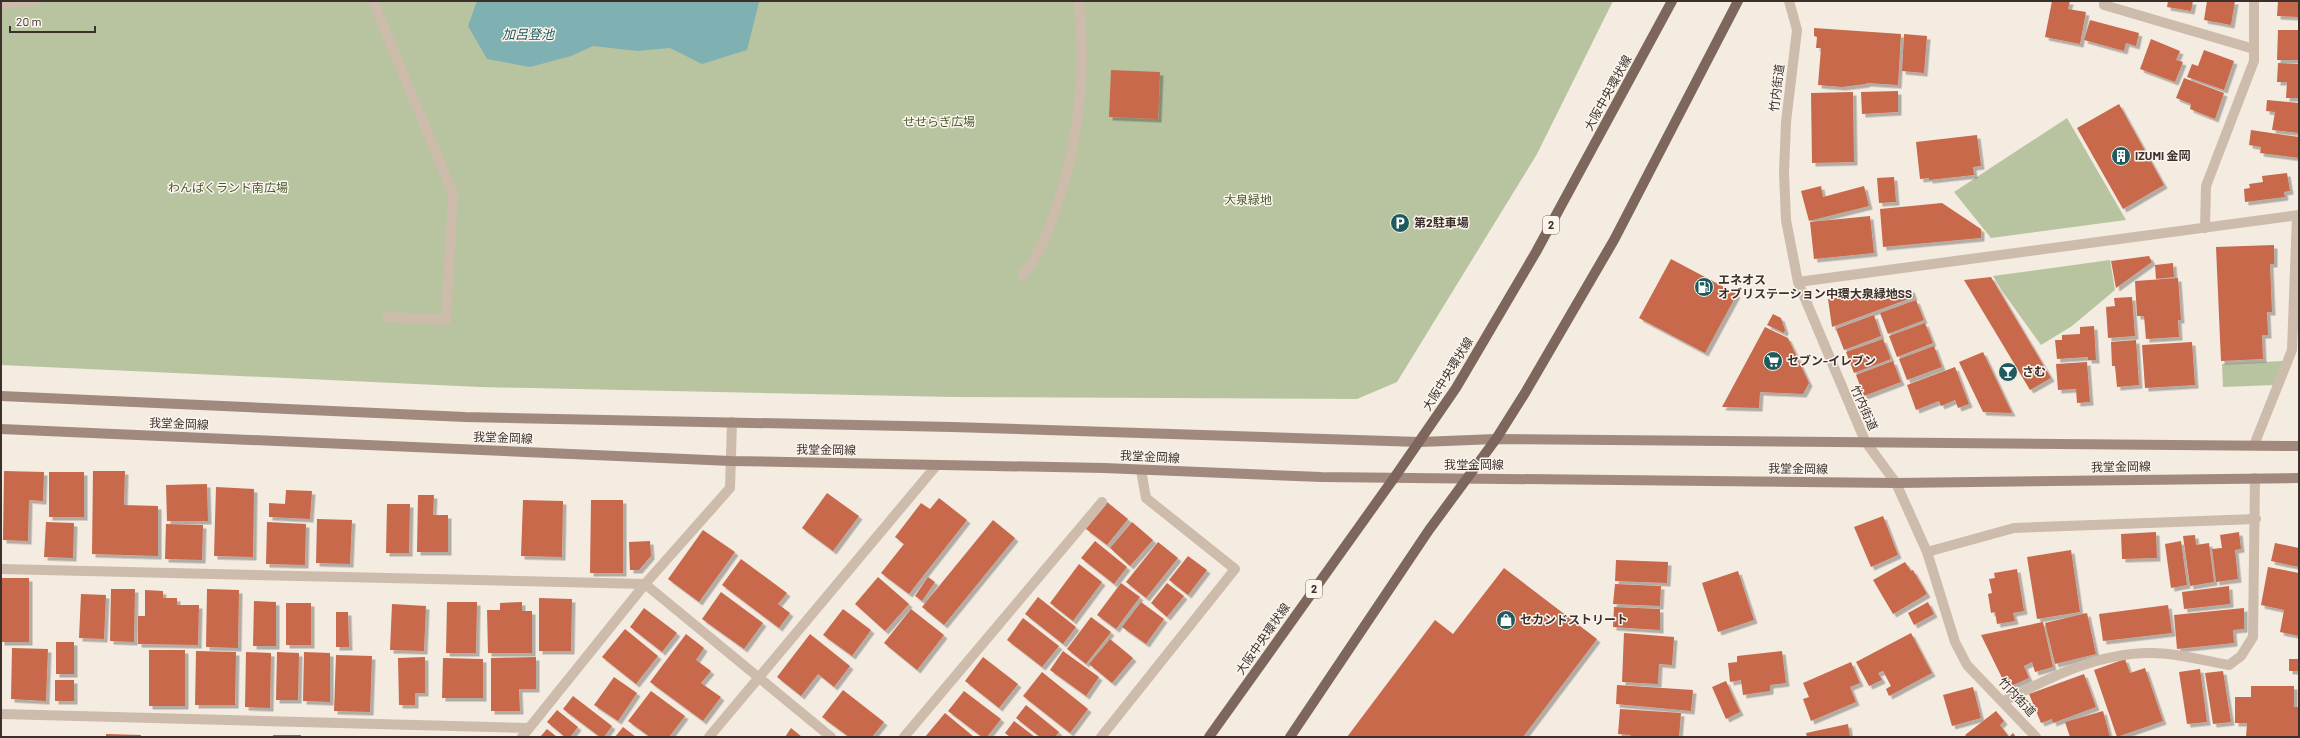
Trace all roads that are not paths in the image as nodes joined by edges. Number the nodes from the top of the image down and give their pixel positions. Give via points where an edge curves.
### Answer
1 (36, 1) edge
2 (373, 1) edge
3 (1079, 1) edge
4 (1672, 1) edge
5 (1738, 1) edge
6 (1789, 1) edge
7 (2104, 1) edge
8 (2254, 1) edge
9 (1, 4) edge
10 (2254, 49) junction
11 (2298, 215) edge
12 (2205, 228) junction
13 (1023, 275) dead end
14 (1798, 282) junction
15 (387, 317) dead end
16 (1, 396) edge
17 (732, 422) junction
18 (1, 429) edge
19 (1496, 439) junction
20 (1864, 441) junction
21 (1420, 442) junction
22 (2254, 445) junction
23 (2299, 446) edge
24 (731, 461) junction
25 (936, 466) junction
26 (1141, 470) junction
27 (1394, 478) junction
28 (1468, 478) junction
29 (2255, 478) junction
30 (2299, 478) edge
31 (1896, 483) junction
32 (1102, 502) dead end
33 (2256, 519) junction
34 (1927, 552) junction
35 (1, 569) edge
36 (645, 584) junction
37 (759, 676) junction
38 (2004, 701) junction
39 (1, 714) edge
40 (529, 728) junction
41 (522, 737) edge
42 (709, 737) edge
43 (830, 737) edge
44 (904, 737) edge
45 (1101, 737) edge
46 (1209, 737) edge
47 (1290, 737) edge
48 (2036, 737) edge

1 - 9 street
2 - 15 street via 453,194 446,320
3 - 13 street via 1082,25 1080,109 1071,159 1047,237
4 - 21 main road, 大阪中央環状線 / 2 via 1536,252 1456,388
5 - 19 main road via 1614,240
6 - 14 street, 竹内街道 via 1797,30 1786,122 1784,173 1786,220
7 - 10 street via 2104,5
8 - 10 street
10 - 12 street via 2254,61 2206,186
11 - 12 street
11 - 22 street via 2292,350
12 - 14 street
14 - 20 street, 竹内街道
16 - 17 main road, 我堂金岡線 via 465,417
17 - 21 main road, 我堂金岡線
17 - 24 street
18 - 24 main road, 我堂金岡線
19 - 20 main road, 我堂金岡線
19 - 21 main road, 我堂金岡線
19 - 28 main road
20 - 22 main road, 我堂金岡線
20 - 31 street, 竹内街道
21 - 27 main road, 大阪中央環状線 / 2
22 - 23 main road, 我堂金岡線
24 - 25 main road, 我堂金岡線
24 - 36 street via 730,488
25 - 26 main road, 我堂金岡線
25 - 37 street
26 - 27 main road, 我堂金岡線 via 1321,478
26 - 45 street via 1146,498 1235,569
27 - 28 main road, 我堂金岡線
27 - 46 main road, 大阪中央環状線 / 2
28 - 31 main road, 我堂金岡線
28 - 47 main road via 1425,537
29 - 30 main road, 我堂金岡線
29 - 31 main road, 我堂金岡線
29 - 33 street
31 - 34 street, 竹内街道
32 - 44 street
33 - 34 street via 2014,528
33 - 38 street via 2253,637 2241,656 2229,665 2155,653 2115,654 2054,675
34 - 38 street, 竹内街道 via 1955,642 1967,665
35 - 36 street
36 - 37 street
36 - 40 street
37 - 42 street
37 - 43 street
38 - 48 street, 竹内街道
39 - 40 street
40 - 41 street

